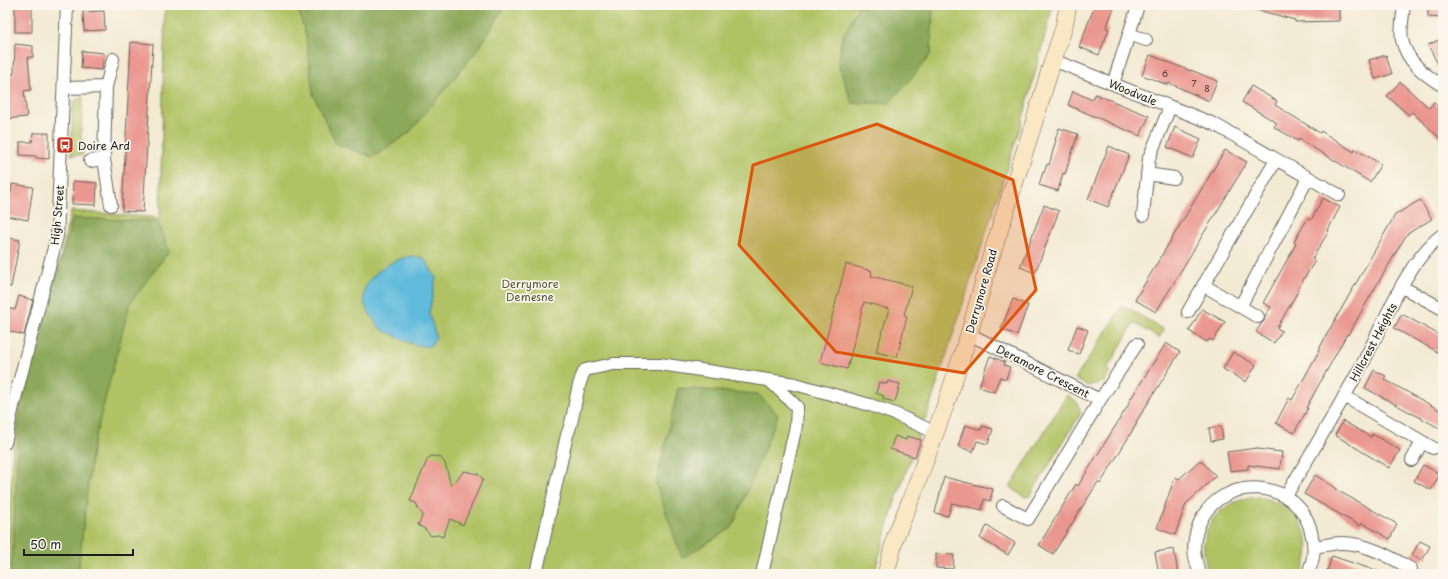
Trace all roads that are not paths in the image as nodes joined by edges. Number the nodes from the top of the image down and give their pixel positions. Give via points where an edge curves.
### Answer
1 (67, 5) edge
2 (1068, 5) edge
3 (1404, 5) edge
4 (1137, 10) dead end
5 (1129, 34) junction
6 (1146, 40) dead end
7 (113, 59) dead end
8 (1053, 60) junction
9 (1112, 84) junction
10 (1443, 86) edge
11 (106, 87) junction
12 (64, 88) junction
13 (1170, 107) junction
14 (104, 159) junction
15 (1276, 160) junction
16 (90, 161) dead end
17 (1147, 174) junction
18 (1174, 178) dead end
19 (1308, 178) junction
20 (1339, 195) dead end
21 (111, 205) dead end
22 (1142, 215) dead end
23 (1443, 234) edge
24 (1203, 285) junction
25 (1402, 287) junction
26 (1240, 306) junction
27 (1443, 309) edge
28 (1188, 312) dead end
29 (1258, 317) dead end
30 (969, 334) junction
31 (1137, 344) dead end
32 (770, 381) junction
33 (1344, 396) junction
34 (1100, 400) junction
35 (934, 432) junction
36 (1422, 442) junction
37 (5, 443) edge
38 (1433, 448) dead end
39 (1412, 460) dead end
40 (1286, 496) junction
41 (1003, 506) dead end
42 (1314, 547) junction
43 (1410, 569) dead end
44 (536, 574) edge
45 (762, 574) edge
46 (886, 574) edge
47 (1200, 574) edge
48 (1307, 574) edge

1 - 12 street, High Street
2 - 8 main road, Derrymore Road
3 - 10 street via 1402,39 1409,58 1421,71
4 - 5 street
5 - 6 street
5 - 9 street
7 - 11 street
8 - 9 street, Woodvale
8 - 30 main road, Derrymore Road
9 - 13 street, Woodvale
11 - 12 street
11 - 14 street
12 - 37 street, High Street via 57,236
13 - 15 street, Woodvale via 1214,124
13 - 17 street via 1149,158
14 - 16 street
14 - 21 street
15 - 19 street, Woodvale
15 - 24 street
17 - 18 street
17 - 22 street
19 - 20 street, Woodvale
19 - 26 street
23 - 25 street, Hillcrest Heights via 1428,247
24 - 26 street
24 - 28 street
25 - 27 street
25 - 33 street, Hillcrest Heights
26 - 29 street
30 - 34 street, Deramore Crescent
30 - 35 main road, Derrymore Road
31 - 34 street, Deramore Crescent
32 - 35 street via 795,384 870,405
32 - 44 street via 660,364 613,364 585,370 567,435
32 - 45 street via 797,407 795,431
33 - 36 street
33 - 40 street, Hillcrest Heights
34 - 41 street via 1028,519
35 - 46 main road, Derrymore Road via 895,538
36 - 38 street
36 - 39 street
40 - 42 street via 1301,510 1311,527
40 - 47 street via 1268,488 1248,487 1230,492 1213,502 1201,518 1195,536 1194,556
42 - 43 street via 1342,543 1368,548 1392,557
42 - 48 street via 1311,567

